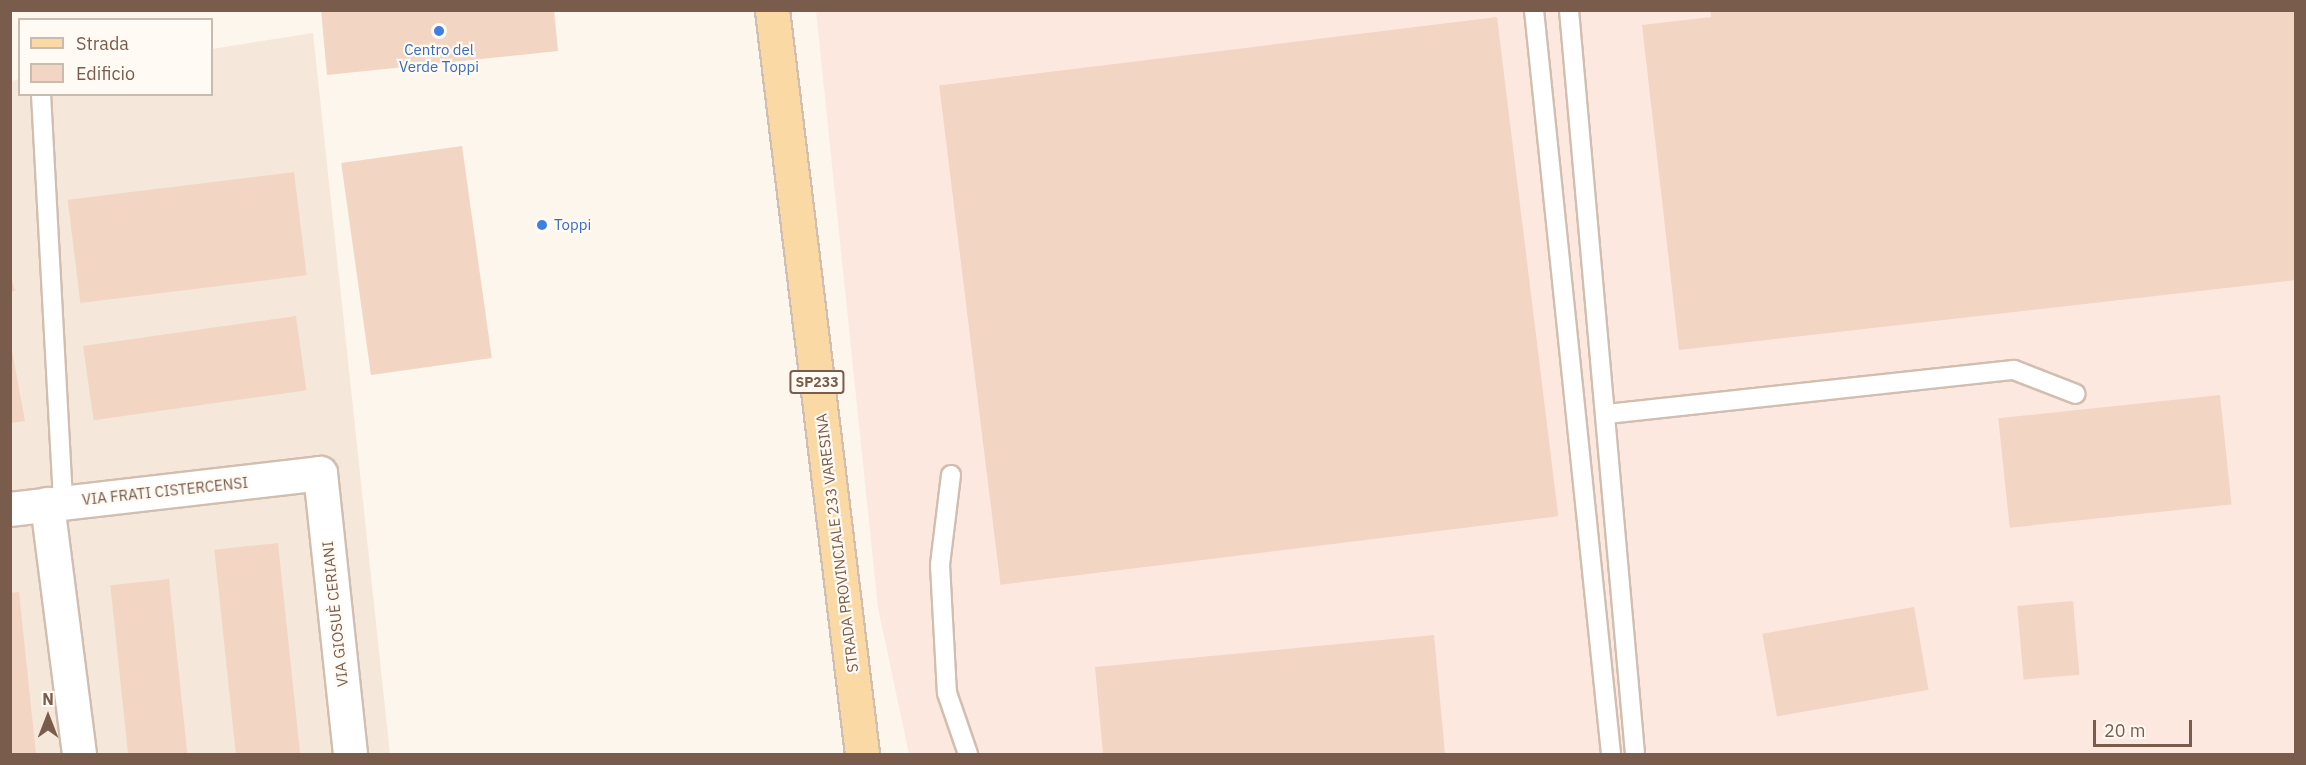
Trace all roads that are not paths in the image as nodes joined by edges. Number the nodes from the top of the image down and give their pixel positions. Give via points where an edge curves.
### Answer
1 (772, 10) edge
2 (1534, 10) edge
3 (1569, 10) edge
4 (41, 96) edge
5 (2076, 394) dead end
6 (1607, 414) junction
7 (320, 473) joint
8 (951, 475) dead end
9 (55, 503) junction
10 (10, 509) edge
11 (79, 754) edge
12 (350, 754) edge
13 (862, 754) edge
14 (968, 754) edge
15 (1611, 754) edge
16 (1635, 754) edge

1 - 13 main road, STRADA PROVINCIALE 233 VARESINA / SP233
2 - 15 lane
3 - 6 lane
4 - 9 lane
5 - 6 lane via 2014,370
6 - 16 lane
7 - 9 street, VIA FRATI CISTERCENSI
7 - 12 street, VIA GIOSUÈ CERIANI
8 - 14 lane via 940,565 947,693
9 - 10 street, VIA FRATI CISTERCENSI
9 - 11 street

